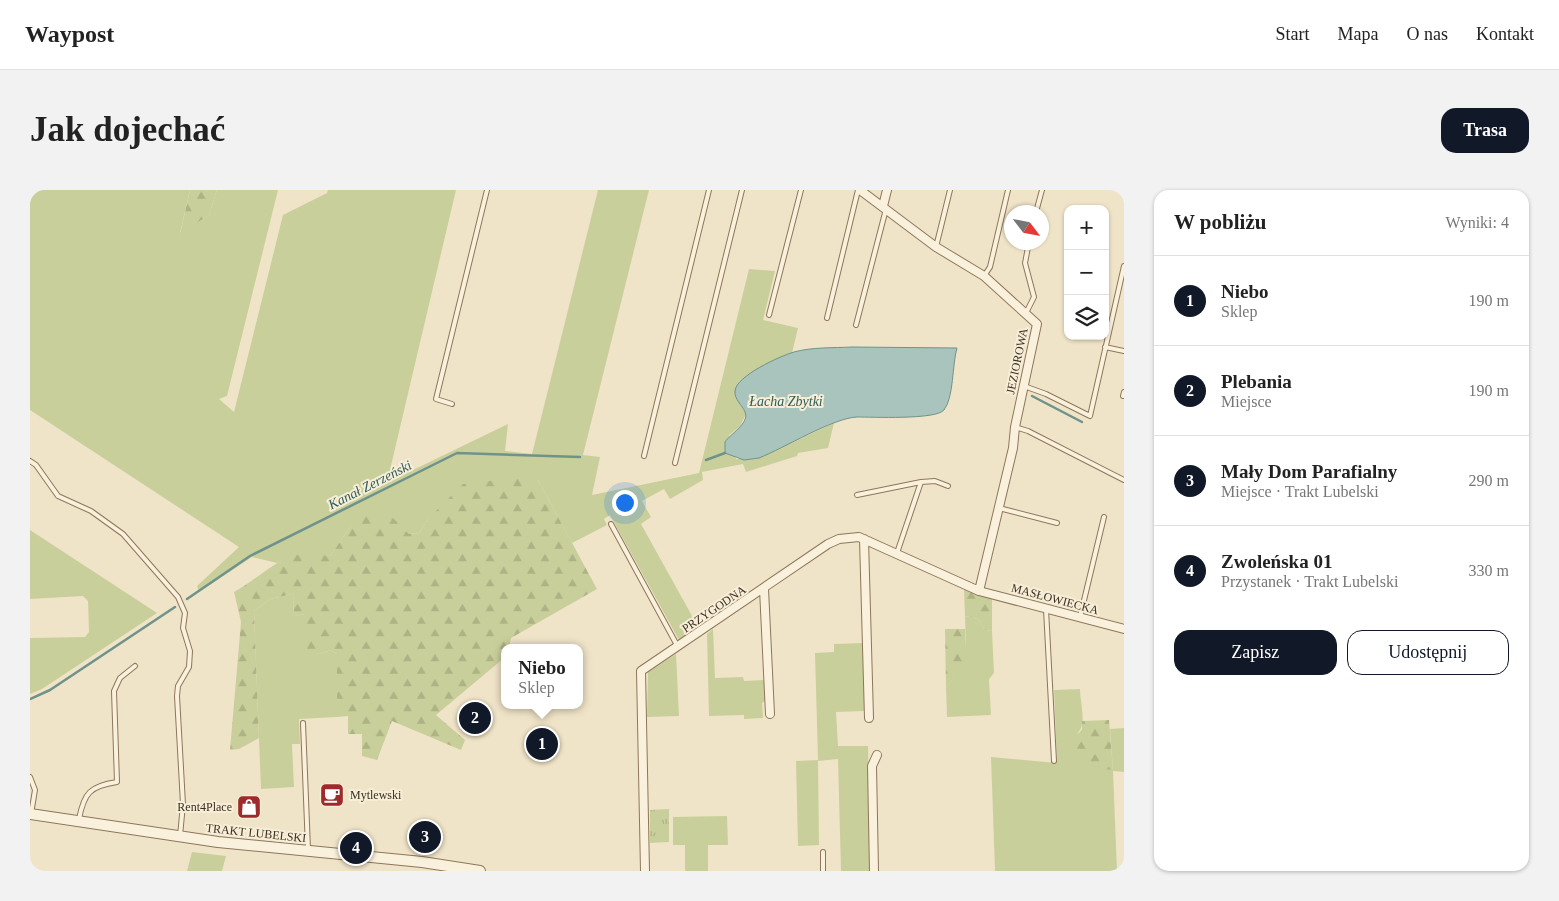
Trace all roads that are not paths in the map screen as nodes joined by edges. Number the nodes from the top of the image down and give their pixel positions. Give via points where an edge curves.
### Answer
1 (487, 190) edge
2 (709, 190) edge
3 (742, 190) edge
4 (801, 190) edge
5 (859, 190) edge
6 (887, 190) edge
7 (950, 190) edge
8 (1008, 190) edge
9 (1042, 190) edge
10 (1038, 205) edge
11 (884, 207) junction
12 (936, 247) junction
13 (1027, 250) edge
14 (1124, 266) edge
15 (984, 276) junction
16 (1026, 313) junction
17 (770, 315) dead end
18 (827, 318) dead end
19 (1109, 319) edge
20 (1112, 319) junction
21 (856, 325) dead end
22 (1106, 346) junction
23 (1124, 351) edge
24 (1024, 386) junction
25 (452, 404) dead end
26 (1015, 427) junction
27 (644, 456) dead end
28 (30, 462) edge
29 (675, 463) dead end
30 (1124, 480) edge
31 (921, 482) junction
32 (948, 486) dead end
33 (857, 495) dead end
34 (999, 508) junction
35 (1104, 517) dead end
36 (1057, 523) dead end
37 (611, 524) dead end
38 (864, 539) junction
39 (897, 553) junction
40 (764, 589) junction
41 (979, 591) junction
42 (1046, 609) junction
43 (1080, 618) junction
44 (1124, 629) edge
45 (678, 647) junction
46 (135, 666) dead end
47 (770, 714) dead end
48 (869, 718) dead end
49 (303, 723) dead end
50 (877, 755) dead end
51 (1054, 761) dead end
52 (30, 777) edge
53 (31, 814) edge
54 (78, 821) junction
55 (180, 837) junction
56 (308, 851) junction
57 (823, 852) dead end
58 (400, 866) edge
59 (480, 871) edge
60 (645, 871) edge
61 (823, 871) edge
62 (874, 871) edge

1 - 25 lane via 436,400
2 - 27 lane
3 - 29 lane
4 - 17 lane
5 - 11 street, JEZIOROWA
5 - 18 lane
6 - 11 street
7 - 12 lane
8 - 15 lane via 990,266
9 - 10 lane
11 - 12 street, JEZIOROWA
11 - 21 lane
12 - 15 street, JEZIOROWA
13 - 16 lane via 1025,263 1034,297
14 - 20 lane
15 - 16 street, JEZIOROWA
16 - 24 street, JEZIOROWA via 1037,326
19 - 20 lane
20 - 22 lane
22 - 23 lane
22 - 24 lane via 1090,416
24 - 26 street, JEZIOROWA
26 - 30 lane
26 - 34 street, JEZIOROWA
28 - 55 lane via 36,465 58,496 91,510 123,534 178,596 185,613 183,628 190,650 189,667 178,686 177,696 183,804
31 - 32 lane via 935,481
31 - 33 lane
31 - 39 lane
34 - 36 lane
34 - 41 street, JEZIOROWA
35 - 43 lane
37 - 45 lane
38 - 39 street, PRZYGODNA
38 - 40 street, PRZYGODNA via 849,537 828,544
38 - 48 street
39 - 41 street, PRZYGODNA
40 - 45 street, PRZYGODNA
40 - 47 street
41 - 42 street, MASŁOWIECKA
42 - 43 street, MASŁOWIECKA
42 - 51 lane
43 - 44 street, MASŁOWIECKA
45 - 60 street, PRZYGODNA via 641,672
46 - 54 lane via 120,678 114,691 117,782 103,784 88,792
49 - 56 lane
50 - 62 street via 872,766
52 - 53 lane via 35,790
53 - 54 street, TRAKT LUBELSKI
54 - 55 street, TRAKT LUBELSKI
55 - 56 street, TRAKT LUBELSKI
56 - 58 street, TRAKT LUBELSKI
57 - 61 lane
58 - 59 street, TRAKT LUBELSKI via 422,862

